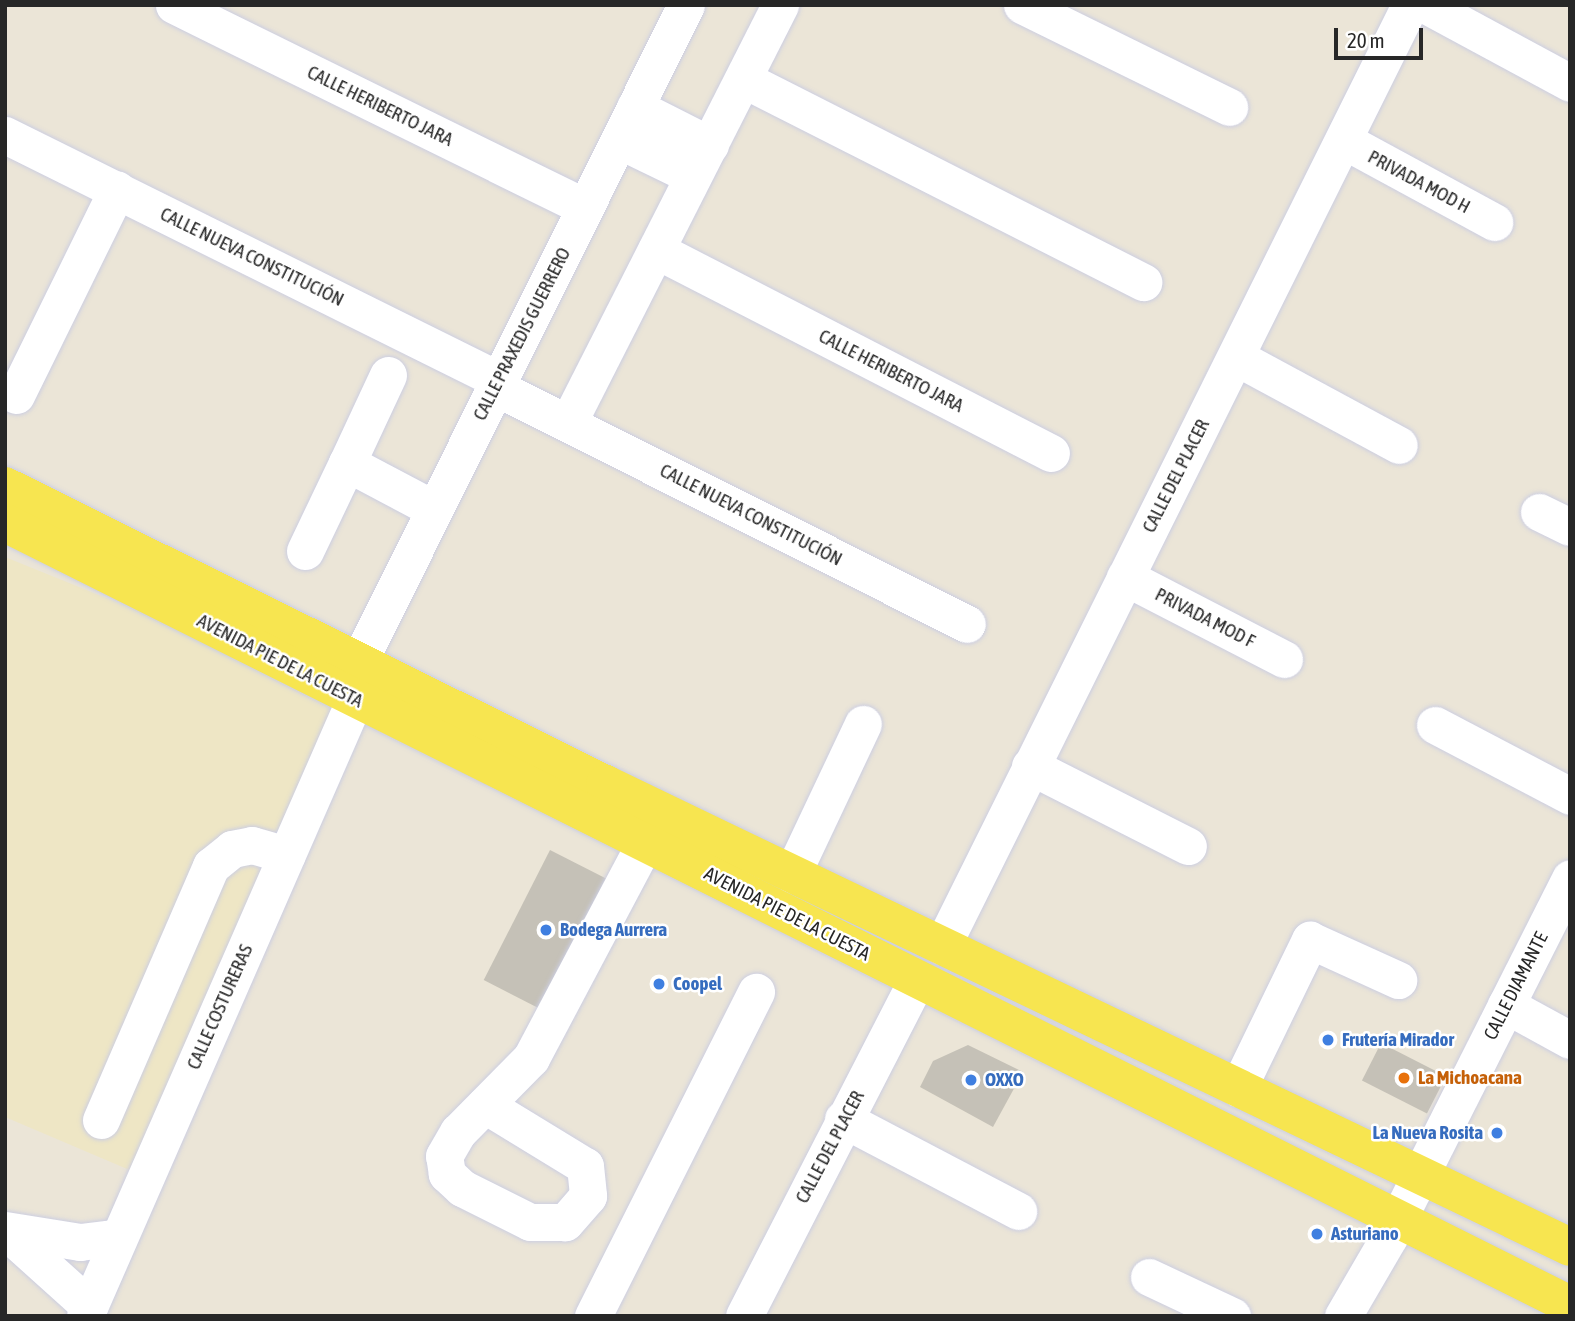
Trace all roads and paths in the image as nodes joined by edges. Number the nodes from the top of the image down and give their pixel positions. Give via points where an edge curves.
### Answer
1 (174, 5) edge
2 (686, 5) edge
3 (780, 5) edge
4 (1022, 5) edge
5 (1410, 5) edge
6 (1426, 5) edge
7 (1566, 72) edge
8 (743, 79) junction
9 (635, 107) junction
10 (1229, 107) dead end
11 (5, 135) edge
12 (619, 140) junction
13 (1345, 141) junction
14 (701, 161) junction
15 (117, 190) junction
16 (585, 207) junction
17 (1494, 222) dead end
18 (656, 250) junction
19 (1143, 282) dead end
20 (1236, 357) junction
21 (388, 375) dead end
22 (497, 384) junction
23 (16, 395) dead end
24 (568, 424) junction
25 (1399, 445) dead end
26 (1051, 453) dead end
27 (347, 463) junction
28 (5, 486) edge
29 (434, 509) junction
30 (5, 523) edge
31 (305, 551) dead end
32 (1125, 577) junction
33 (967, 624) dead end
34 (1284, 659) dead end
35 (356, 681) junction
36 (863, 724) dead end
37 (1435, 725) dead end
38 (1030, 766) junction
39 (1570, 796) edge
40 (645, 843) junction
41 (1188, 846) dead end
42 (286, 855) junction
43 (792, 874) junction
44 (1570, 878) edge
45 (942, 946) junction
46 (917, 979) junction
47 (1398, 981) dead end
48 (755, 992) dead end
49 (1506, 1005) junction
50 (1570, 1040) edge
51 (1238, 1088) junction
52 (485, 1105) dead end
53 (843, 1119) junction
54 (101, 1120) dead end
55 (1420, 1176) junction
56 (1018, 1211) dead end
57 (1398, 1219) junction
58 (5, 1231) edge
59 (119, 1237) junction
60 (1570, 1247) edge
61 (1149, 1277) dead end
62 (1570, 1305) edge
63 (87, 1311) edge
64 (593, 1316) edge
65 (744, 1316) edge
66 (1231, 1316) edge
67 (1343, 1316) edge

1 - 16 street, CALLE HERIBERTO JARA
2 - 9 street, CALLE PRAXEDIS GUERRERO
3 - 8 street
4 - 10 street
5 - 13 street, CALLE DEL PLACER
6 - 7 street
8 - 14 street
8 - 19 street
9 - 12 street, CALLE PRAXEDIS GUERRERO
9 - 14 street
11 - 15 street, CALLE NUEVA CONSTITUCIÓN
12 - 14 street
12 - 16 street, CALLE PRAXEDIS GUERRERO
13 - 17 street, PRIVADA MOD H
13 - 20 street, CALLE DEL PLACER
14 - 18 street
15 - 22 street, CALLE NUEVA CONSTITUCIÓN
15 - 23 street
16 - 22 street, CALLE PRAXEDIS GUERRERO
18 - 24 street
18 - 26 street, CALLE HERIBERTO JARA
20 - 25 street
20 - 32 street, CALLE DEL PLACER
21 - 27 street
22 - 24 street, CALLE NUEVA CONSTITUCIÓN
22 - 29 street, CALLE PRAXEDIS GUERRERO
24 - 33 street, CALLE NUEVA CONSTITUCIÓN
27 - 29 street
27 - 31 street
28 - 35 main road, AVENIDA PIE DE LA CUESTA
29 - 35 street, CALLE PRAXEDIS GUERRERO
30 - 35 main road, AVENIDA PIE DE LA CUESTA via 86,565
32 - 34 street, PRIVADA MOD F
32 - 38 street, CALLE DEL PLACER
35 - 40 main road, AVENIDA PIE DE LA CUESTA
35 - 42 street, CALLE COSTURERAS
35 - 43 main road, AVENIDA PIE DE LA CUESTA via 605,784
36 - 43 street
37 - 39 street
38 - 41 street
38 - 45 street, CALLE DEL PLACER
40 - 46 main road, AVENIDA PIE DE LA CUESTA
40 - 52 street via 531,1058
42 - 54 street via 252,845 232,849 211,866
42 - 59 street, CALLE COSTURERAS
43 - 45 main road, AVENIDA PIE DE LA CUESTA
44 - 49 street, CALLE DIAMANTE
45 - 51 main road, AVENIDA PIE DE LA CUESTA
46 - 53 street, CALLE DEL PLACER
46 - 57 main road, AVENIDA PIE DE LA CUESTA
47 - 51 street via 1310,940
48 - 64 street
49 - 50 street
49 - 55 street, CALLE DIAMANTE
51 - 55 main road, AVENIDA PIE DE LA CUESTA
53 - 56 street
53 - 65 street, CALLE DEL PLACER
55 - 57 street, CALLE DIAMANTE
55 - 60 main road, AVENIDA PIE DE LA CUESTA
57 - 62 main road, AVENIDA PIE DE LA CUESTA
57 - 67 street, CALLE DIAMANTE
58 - 59 street via 80,1242
58 - 63 street
59 - 63 street, CALLE COSTURERAS
61 - 66 street

